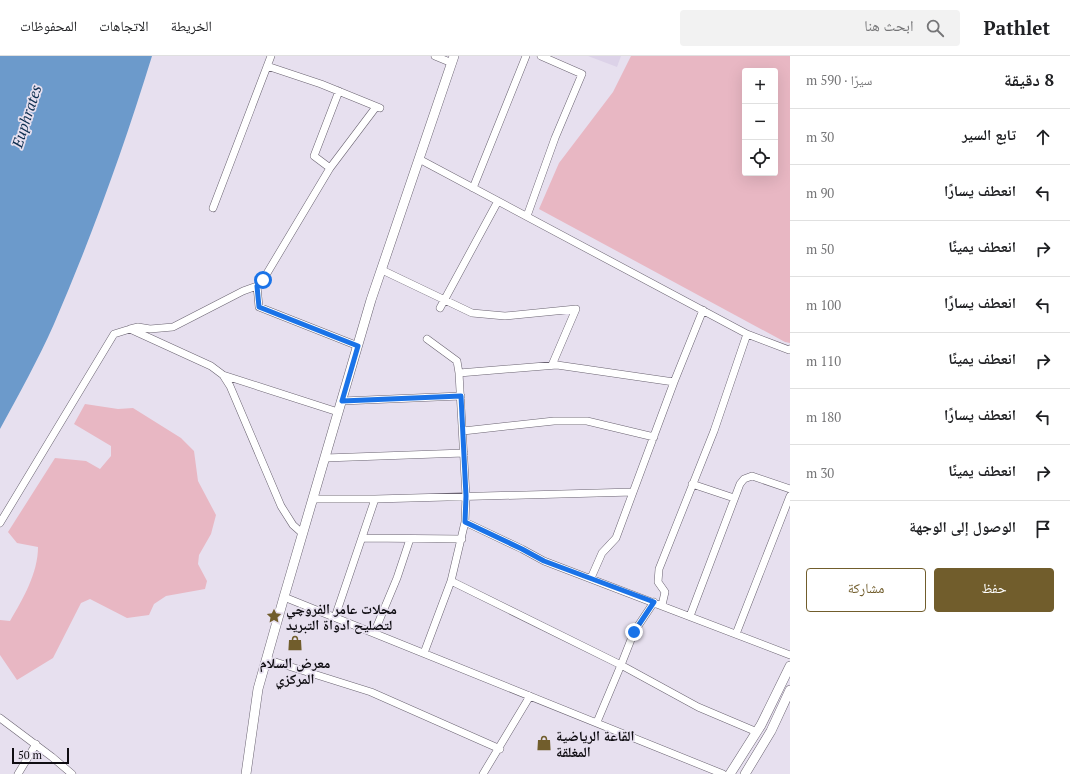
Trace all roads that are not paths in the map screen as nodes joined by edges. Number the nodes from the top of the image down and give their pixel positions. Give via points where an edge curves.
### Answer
1 (271, 56) edge
2 (435, 56) edge
3 (526, 56) edge
4 (541, 56) edge
5 (453, 59) edge
6 (267, 66) junction
7 (339, 91) junction
8 (418, 159) junction
9 (330, 168) junction
10 (473, 188) junction
11 (498, 201) junction
12 (213, 208) dead end
13 (526, 216) junction
14 (382, 270) junction
15 (257, 286) junction
16 (444, 300) junction
17 (440, 308) dead end
18 (703, 310) junction
19 (130, 329) junction
20 (747, 334) junction
21 (427, 339) dead end
22 (358, 346) junction
23 (790, 349) edge
24 (552, 365) junction
25 (460, 373) junction
26 (223, 375) junction
27 (674, 382) junction
28 (461, 396) junction
29 (342, 401) junction
30 (338, 412) junction
31 (462, 431) junction
32 (654, 438) junction
33 (464, 453) junction
34 (325, 458) junction
35 (692, 484) junction
36 (790, 489) edge
37 (633, 492) junction
38 (466, 496) junction
39 (790, 496) edge
40 (734, 498) junction
41 (313, 499) junction
42 (375, 499) junction
43 (465, 522) junction
44 (0, 523) edge
45 (302, 533) junction
46 (363, 538) junction
47 (410, 539) junction
48 (462, 539) junction
49 (591, 578) junction
50 (451, 581) junction
51 (284, 597) junction
52 (654, 602) junction
53 (662, 605) junction
54 (690, 616) junction
55 (335, 618) junction
56 (374, 633) junction
57 (736, 634) junction
58 (424, 653) junction
59 (790, 655) edge
60 (266, 660) junction
61 (620, 665) junction
62 (790, 666) edge
63 (790, 690) edge
64 (530, 696) junction
65 (0, 718) edge
66 (597, 722) junction
67 (757, 732) junction
68 (36, 744) junction
69 (500, 749) junction
70 (18, 774) edge
71 (72, 774) edge
72 (246, 774) edge
73 (484, 774) edge
74 (723, 774) edge
75 (730, 774) edge
76 (745, 774) edge

1 - 6 street
2 - 5 street
3 - 10 street
4 - 13 street via 582,74
5 - 8 street
6 - 7 street
6 - 12 street
7 - 9 street via 314,156
7 - 9 street via 378,107
8 - 10 street
8 - 14 street
9 - 15 street
10 - 11 street
11 - 13 street
11 - 16 street
13 - 18 street
14 - 16 street
14 - 22 street
15 - 19 street via 236,294 173,327 150,329 138,326
15 - 22 street via 259,307
16 - 17 street
16 - 24 street via 472,313 504,316 576,309
18 - 20 street
18 - 27 street
19 - 26 street via 211,366
19 - 44 street via 114,334
20 - 23 street
20 - 35 street via 714,431
21 - 25 street via 457,361
22 - 29 street
24 - 25 street
24 - 27 street
25 - 28 street
26 - 30 street
26 - 45 street via 234,393 281,506 293,525
27 - 32 street
28 - 29 street
28 - 31 street
29 - 30 street
30 - 34 street
31 - 32 street via 554,421 587,421
31 - 33 street
32 - 37 street
33 - 34 street
33 - 38 street
34 - 41 street
35 - 40 street
35 - 53 street via 659,569 658,582 665,592
36 - 40 street via 752,476 744,479
37 - 38 street
37 - 49 street via 616,538 602,553
38 - 42 street
38 - 43 street
39 - 57 street
40 - 54 street
41 - 42 street
41 - 45 street
42 - 46 street
43 - 48 street
43 - 49 street via 544,561
45 - 51 street
46 - 47 street
46 - 55 street
47 - 48 street
47 - 56 street
48 - 50 street
49 - 52 street
50 - 58 street
50 - 61 street
51 - 55 street
51 - 60 street
52 - 53 street
52 - 61 street via 634,632
53 - 54 street
54 - 57 street
55 - 56 street
56 - 58 street
57 - 59 street
58 - 64 street
60 - 69 street via 371,692
60 - 72 street via 258,689
61 - 66 street
61 - 67 street via 698,707
62 - 67 street
63 - 76 street via 771,730
64 - 66 street
64 - 69 street
65 - 68 street
66 - 74 street
67 - 75 street
68 - 70 street
68 - 71 street
69 - 73 street

